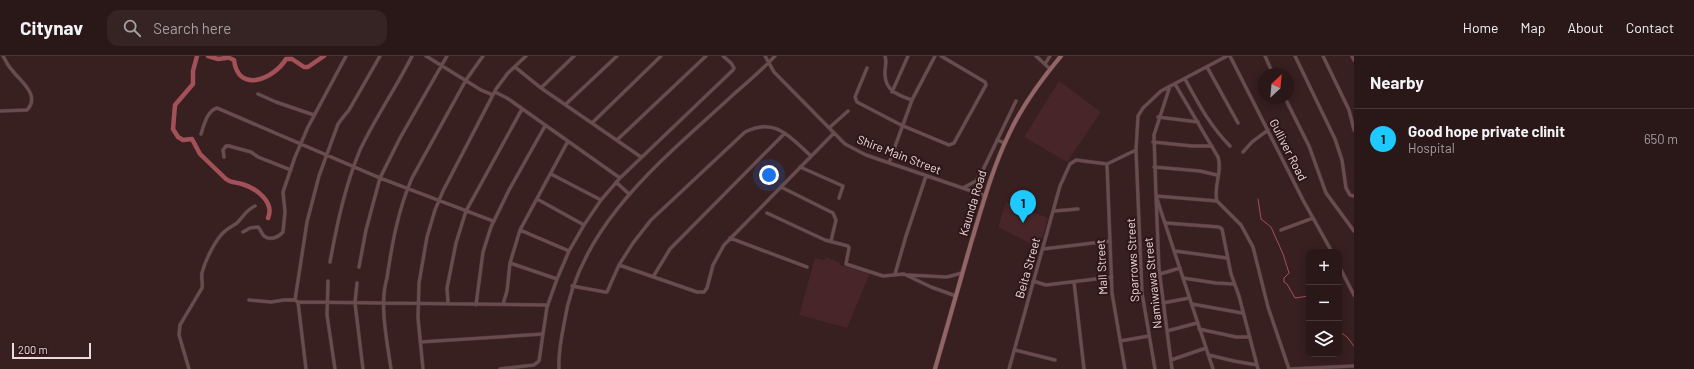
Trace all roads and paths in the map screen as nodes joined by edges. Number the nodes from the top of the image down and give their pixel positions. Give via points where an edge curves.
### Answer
1 (3, 56) edge
2 (346, 56) edge
3 (380, 56) edge
4 (412, 56) edge
5 (426, 56) edge
6 (447, 56) edge
7 (483, 56) edge
8 (526, 56) edge
9 (574, 56) edge
10 (617, 56) edge
11 (661, 56) edge
12 (706, 56) edge
13 (723, 56) edge
14 (765, 56) edge
15 (775, 56) edge
16 (885, 56) edge
17 (908, 56) edge
18 (935, 56) edge
19 (941, 56) edge
20 (1036, 56) edge
21 (1050, 56) edge
22 (1060, 56) edge
23 (1229, 56) edge
24 (1265, 56) edge
25 (1295, 56) edge
26 (1324, 56) edge
27 (1352, 56) edge
28 (1354, 60) edge
29 (770, 62) junction
30 (1045, 64) junction
31 (441, 66) junction
32 (515, 67) junction
33 (1207, 67) junction
34 (867, 68) dead end
35 (1270, 68) edge
36 (1050, 69) junction
37 (1185, 79) junction
38 (466, 80) junction
39 (1175, 84) junction
40 (1170, 86) junction
41 (541, 88) junction
42 (892, 92) junction
43 (494, 93) junction
44 (258, 94) dead end
45 (912, 100) junction
46 (1016, 101) dead end
47 (566, 104) junction
48 (1288, 104) edge
49 (522, 109) junction
50 (848, 111) dead end
51 (0, 112) edge
52 (314, 115) junction
53 (1158, 118) junction
54 (1198, 122) junction
55 (592, 123) junction
56 (1238, 123) dead end
57 (901, 125) junction
58 (545, 126) junction
59 (829, 128) junction
60 (1002, 129) junction
61 (1268, 130) junction
62 (1354, 130) edge
63 (785, 133) junction
64 (834, 133) junction
65 (1009, 133) junction
66 (201, 134) dead end
67 (617, 140) junction
68 (997, 140) junction
69 (568, 141) junction
70 (1153, 142) junction
71 (301, 143) junction
72 (1005, 143) junction
73 (1212, 146) junction
74 (1230, 146) dead end
75 (1136, 150) junction
76 (1243, 152) dead end
77 (326, 155) junction
78 (810, 155) junction
79 (224, 157) dead end
80 (641, 157) junction
81 (889, 163) junction
82 (1107, 164) junction
83 (354, 167) junction
84 (800, 167) junction
85 (1154, 167) junction
86 (291, 170) junction
87 (551, 174) junction
88 (1218, 175) junction
89 (926, 176) junction
90 (380, 178) junction
91 (620, 178) junction
92 (616, 182) junction
93 (781, 186) junction
94 (408, 188) junction
95 (963, 188) junction
96 (629, 194) junction
97 (986, 196) junction
98 (1156, 196) junction
99 (1354, 196) edge
100 (839, 198) dead end
101 (537, 199) junction
102 (439, 200) junction
103 (601, 200) junction
104 (1217, 201) junction
105 (255, 206) dead end
106 (1078, 209) dead end
107 (466, 211) junction
108 (1054, 211) junction
109 (767, 213) dead end
110 (1313, 218) junction
111 (493, 221) junction
112 (584, 224) junction
113 (1166, 224) junction
114 (520, 230) junction
115 (1281, 230) dead end
116 (1354, 231) edge
117 (243, 232) dead end
118 (730, 238) junction
119 (831, 241) junction
120 (1110, 241) junction
121 (1043, 249) junction
122 (1330, 249) edge
123 (569, 251) junction
124 (1175, 251) junction
125 (1228, 258) junction
126 (330, 262) dead end
127 (510, 263) junction
128 (619, 265) junction
129 (359, 267) dead end
130 (807, 267) dead end
131 (1180, 268) junction
132 (1342, 272) edge
133 (962, 273) junction
134 (895, 274) junction
135 (904, 274) junction
136 (1160, 274) junction
137 (653, 277) junction
138 (1112, 277) junction
139 (1183, 278) junction
140 (556, 279) junction
141 (328, 281) dead end
142 (1033, 281) junction
143 (1074, 282) junction
144 (357, 283) dead end
145 (1234, 284) junction
146 (572, 286) junction
147 (1354, 295) edge
148 (956, 296) junction
149 (1189, 298) junction
150 (249, 300) dead end
151 (297, 301) junction
152 (327, 302) junction
153 (355, 303) junction
154 (383, 303) junction
155 (448, 303) junction
156 (1163, 303) junction
157 (418, 304) junction
158 (503, 304) junction
159 (1192, 304) junction
160 (476, 305) junction
161 (548, 305) junction
162 (1242, 312) junction
163 (1197, 323) junction
164 (1199, 329) junction
165 (1167, 331) junction
166 (543, 334) junction
167 (1149, 336) junction
168 (1250, 338) junction
169 (1120, 341) junction
170 (420, 342) junction
171 (1206, 348) junction
172 (1015, 350) junction
173 (1209, 355) junction
174 (1056, 360) dead end
175 (1170, 360) junction
176 (534, 365) junction
177 (1354, 366) edge
178 (1258, 367) edge
179 (189, 369) edge
180 (306, 369) edge
181 (336, 369) edge
182 (363, 369) edge
183 (391, 369) edge
184 (423, 369) edge
185 (500, 369) edge
186 (535, 369) edge
187 (560, 369) edge
188 (935, 369) edge
189 (1009, 369) edge
190 (1084, 369) edge
191 (1124, 369) edge
192 (1155, 369) edge
193 (1172, 369) edge
194 (1213, 369) edge
195 (1290, 369) edge

1 - 51 street via 11,70 25,84 32,98 31,106 27,110
2 - 52 street
3 - 77 street via 349,110 338,124
4 - 83 street
5 - 31 street
6 - 31 street
7 - 38 street
8 - 32 street
9 - 41 street
10 - 47 street
11 - 55 street
12 - 67 street
13 - 80 street via 731,63 733,70
14 - 29 street, Shire Main Street
15 - 29 street
16 - 42 street via 885,80
17 - 42 street
18 - 45 street
19 - 57 street via 986,82 954,143 947,145
20 - 30 street
21 - 30 street
22 - 36 main road, Kaunda Road
23 - 33 street, Sparrows Street
23 - 61 street, Gulliver Road
24 - 35 street
25 - 99 street via 1335,139 1342,160 1346,188 1350,195
26 - 62 street via 1349,110
27 - 28 street
29 - 59 street, Shire Main Street via 774,72
29 - 96 street
30 - 36 street
31 - 38 street
31 - 90 street
32 - 41 street
32 - 43 street
33 - 37 street, Sparrows Street
33 - 56 street
34 - 57 street via 855,100
36 - 65 main road, Kaunda Road
37 - 39 street, Sparrows Street
37 - 74 street via 1207,120
38 - 43 street via 481,90
38 - 94 street
39 - 40 street, Sparrows Street
39 - 54 street
40 - 53 street
40 - 75 street, Sparrows Street via 1139,112
41 - 47 street
42 - 45 street
43 - 49 street
43 - 102 street
44 - 52 street
45 - 57 street
46 - 60 street
47 - 55 street
48 - 116 street via 1309,146 1326,193
49 - 58 street
49 - 107 street
50 - 59 street
52 - 71 street
53 - 54 street
53 - 70 street
54 - 73 street
55 - 67 street
57 - 81 street
58 - 69 street
58 - 111 street
59 - 64 street, Shire Main Street
60 - 65 street
60 - 68 street
61 - 76 street
61 - 110 street, Gulliver Road
63 - 78 street
63 - 128 street via 763,126 751,129 738,137 651,220
63 - 137 street via 670,249
64 - 78 street
64 - 81 street, Shire Main Street via 855,150
65 - 72 main road, Kaunda Road
66 - 71 street via 206,119 217,108
67 - 80 street
68 - 72 street
68 - 95 street via 981,174 976,181
69 - 87 street
69 - 91 street
70 - 73 street
70 - 85 street
71 - 77 street
71 - 86 street
72 - 97 main road, Kaunda Road
73 - 88 street via 1219,162
75 - 82 street
75 - 167 street, Sparrows Street via 1143,299
77 - 83 street
77 - 151 street via 308,216
78 - 84 street
79 - 86 street via 223,150 229,146 251,152
80 - 91 street
81 - 89 street, Shire Main Street
82 - 108 street, Beita Street via 1076,160 1072,162 1060,186
82 - 120 street, Mall Street
83 - 90 street
83 - 126 street via 340,214
84 - 93 street
84 - 100 street via 843,186
85 - 88 street
85 - 98 street
86 - 117 street via 283,196 285,212 282,234 268,238 258,227
87 - 101 street
87 - 103 street
88 - 104 street
89 - 95 street, Shire Main Street
89 - 134 street
90 - 94 street
90 - 129 street
91 - 92 street
92 - 96 street
92 - 103 street
93 - 118 street
93 - 119 street via 833,213 836,220
94 - 102 street
94 - 154 street via 394,236
95 - 97 street, Shire Main Street
96 - 146 street via 589,249
97 - 133 main road, Kaunda Road
98 - 104 street
98 - 113 street
98 - 136 street, Namiwawa Street
101 - 112 street
101 - 114 street
102 - 107 street
102 - 157 street via 427,237 420,271
103 - 112 street
104 - 195 street via 1242,224 1252,247 1268,307
105 - 179 street via 224,232 206,260 202,288 181,322 180,335
106 - 108 street
107 - 111 street
107 - 155 street via 447,288
108 - 121 street, Beita Street
109 - 119 street
110 - 115 street
110 - 122 street, Gulliver Road
111 - 160 street via 483,252
112 - 123 street
113 - 124 street
113 - 125 street via 1220,227
114 - 123 street
114 - 127 street
118 - 130 street
118 - 137 street via 718,254 704,292
119 - 134 street via 848,246 846,264 883,276
120 - 121 street
120 - 138 street, Mall Street
121 - 142 street, Beita Street
123 - 140 street
124 - 125 street
124 - 131 street
125 - 145 street
127 - 140 street
127 - 158 street
128 - 137 street
128 - 146 street via 608,292
131 - 136 street
131 - 139 street
132 - 147 street
133 - 135 street via 949,277
133 - 148 main road, Kaunda Road
134 - 135 street
135 - 148 street
136 - 156 street, Namiwawa Street
138 - 143 street
138 - 169 street, Mall Street
139 - 145 street via 1216,284
139 - 149 street
140 - 161 street
141 - 152 street
142 - 143 street via 1046,285
142 - 172 street, Beita Street
143 - 190 street
144 - 153 street
145 - 162 street
146 - 187 street via 560,345
148 - 188 main road, Kaunda Road
149 - 156 street
149 - 159 street
150 - 151 street
151 - 152 street
151 - 180 street
152 - 153 street
152 - 181 street
153 - 154 street
153 - 182 street
154 - 157 street
154 - 183 street
155 - 157 street
155 - 160 street
156 - 165 street, Namiwawa Street
157 - 170 street
158 - 160 street
158 - 161 street
159 - 162 street
159 - 163 street
161 - 166 street
162 - 168 street
163 - 164 street
163 - 165 street
164 - 168 street
164 - 171 street
165 - 175 street, Namiwawa Street
166 - 170 street
166 - 176 street via 540,358
167 - 169 street
167 - 192 street, Sparrows Street
168 - 178 street
169 - 191 street, Mall Street
170 - 184 street
171 - 173 street
171 - 175 street
172 - 174 street
172 - 189 street, Beita Street
173 - 178 street
173 - 194 street
175 - 193 street, Namiwawa Street
176 - 185 street
176 - 186 street
177 - 195 street

